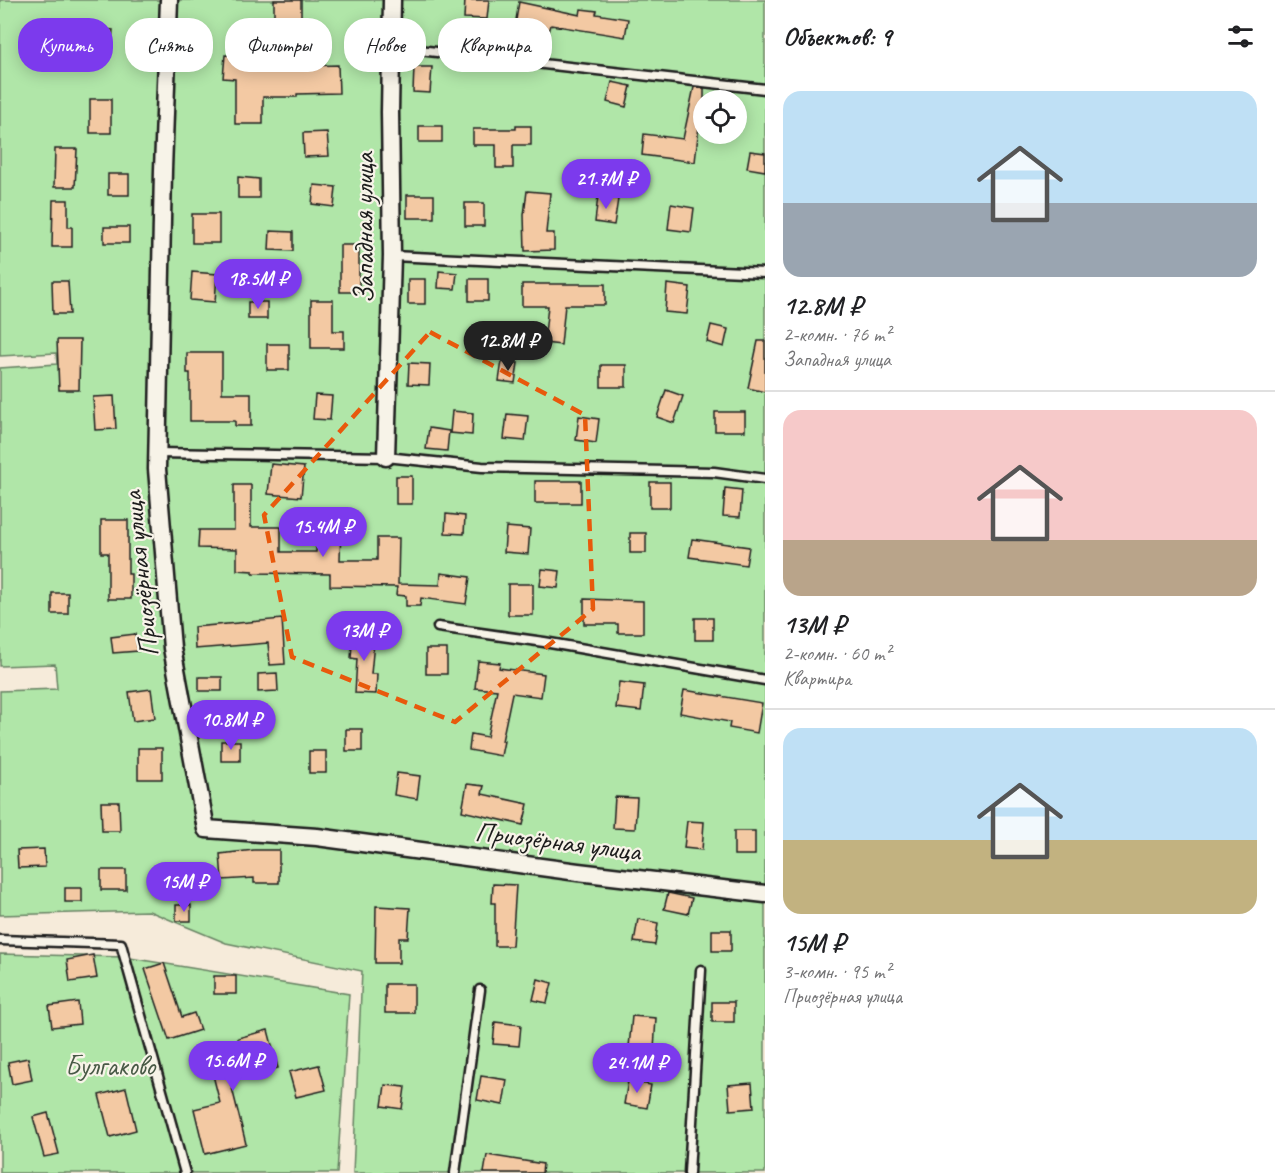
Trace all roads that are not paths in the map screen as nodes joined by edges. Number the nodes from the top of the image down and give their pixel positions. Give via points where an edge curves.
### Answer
1 (169, 0) edge
2 (392, 0) edge
3 (392, 18) edge
4 (426, 52) edge
5 (391, 72) edge
6 (765, 89) edge
7 (392, 256) junction
8 (765, 273) edge
9 (157, 453) junction
10 (386, 457) junction
11 (765, 479) edge
12 (438, 627) dead end
13 (765, 680) edge
14 (765, 894) edge
15 (0, 940) edge
16 (701, 970) dead end
17 (480, 990) dead end
18 (185, 1173) edge
19 (455, 1173) edge
20 (689, 1173) edge

1 - 9 street, Приозёрная улица
2 - 3 street, Западная улица
4 - 6 lane
5 - 7 street, Западная улица
7 - 8 lane
7 - 10 street, Западная улица
9 - 10 lane
9 - 14 street, Приозёрная улица via 172,648 206,829 316,837
10 - 11 lane via 482,467 714,472
12 - 13 lane
15 - 18 lane via 121,944
16 - 20 lane
17 - 19 lane

